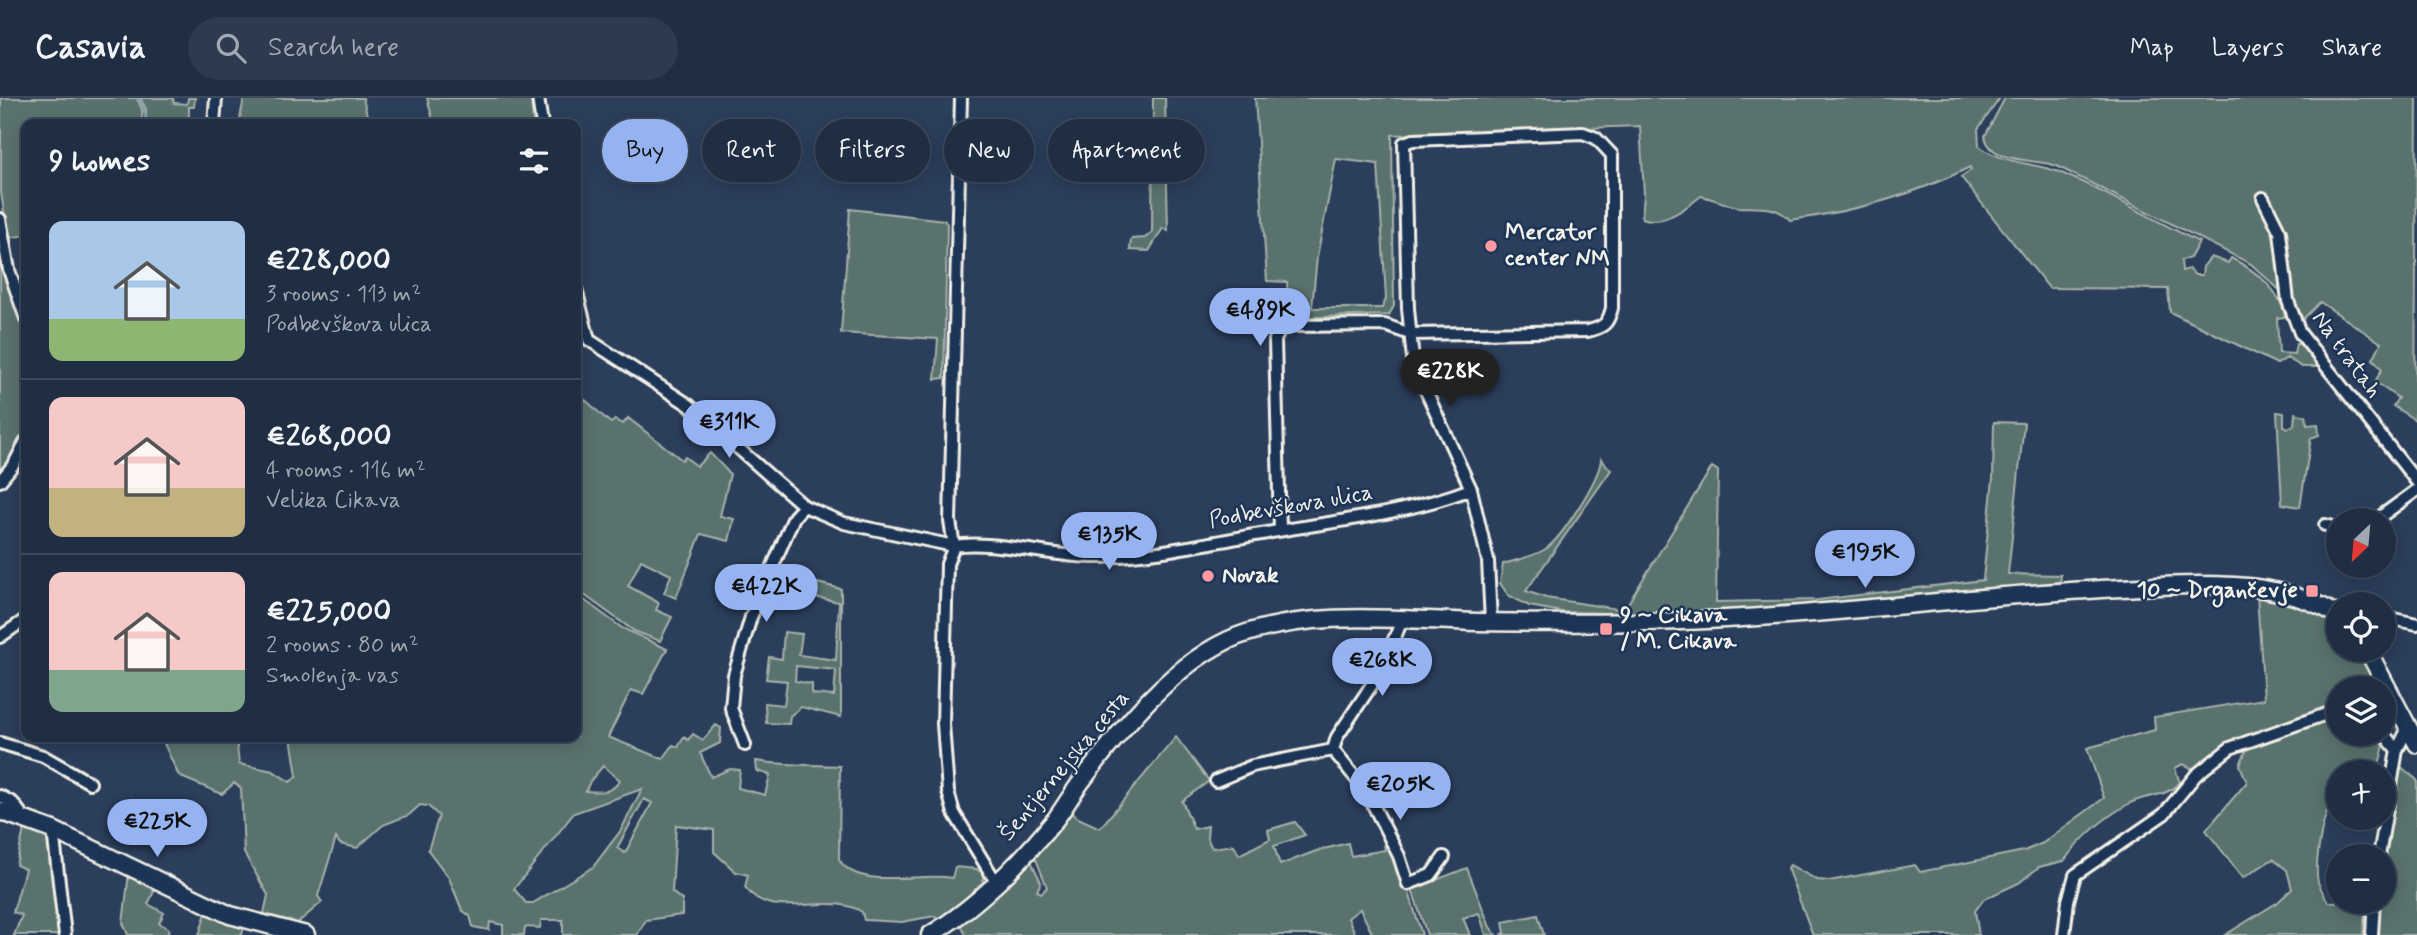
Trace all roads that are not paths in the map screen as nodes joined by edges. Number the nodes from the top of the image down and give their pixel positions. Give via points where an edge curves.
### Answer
1 (216, 98) edge
2 (538, 98) edge
3 (961, 98) edge
4 (214, 119) edge
5 (541, 119) edge
6 (2263, 198) dead end
7 (0, 219) edge
8 (21, 304) edge
9 (581, 309) edge
10 (1410, 334) junction
11 (21, 451) edge
12 (0, 481) edge
13 (2417, 482) edge
14 (1471, 489) junction
15 (2417, 490) edge
16 (804, 506) junction
17 (2392, 508) edge
18 (1280, 530) junction
19 (954, 546) junction
20 (2326, 610) edge
21 (1402, 620) junction
22 (2396, 620) edge
23 (1491, 622) junction
24 (21, 623) edge
25 (2417, 624) edge
26 (0, 637) edge
27 (2374, 662) edge
28 (2326, 714) edge
29 (2409, 726) junction
30 (0, 743) edge
31 (2417, 744) edge
32 (745, 745) dead end
33 (2394, 746) edge
34 (1333, 750) junction
35 (2398, 750) junction
36 (1216, 782) dead end
37 (90, 783) dead end
38 (0, 796) edge
39 (0, 811) edge
40 (25, 819) junction
41 (53, 830) junction
42 (2381, 844) edge
43 (1444, 857) dead end
44 (996, 882) junction
45 (2373, 914) edge
46 (65, 935) edge
47 (306, 935) edge
48 (930, 935) edge
49 (2064, 935) edge
50 (2372, 935) edge

1 - 4 street
2 - 5 street
3 - 19 street via 950,521
6 - 13 street, Na tratah via 2280,232 2288,301 2300,333
7 - 8 street via 9,270
9 - 16 street, Podbevškova ulica via 589,340 689,405
10 - 10 street via 1588,331 1609,322 1612,155 1596,138 1583,133 1404,143
10 - 14 street via 1419,379
10 - 18 street via 1385,325 1290,326 1280,330 1275,340
11 - 12 street
14 - 18 street, Podbevškova ulica via 1423,504
14 - 23 street via 1488,561
15 - 17 street
16 - 19 street, Podbevškova ulica via 844,523
16 - 32 street via 794,517 742,643 731,708
18 - 19 street, Podbevškova ulica via 1124,556
19 - 44 street via 947,564 943,735 948,792 964,832
20 - 23 main road, Šentjernejska cesta via 2289,594 2238,586 2168,585 1973,596 1726,619
21 - 23 main road, Šentjernejska cesta
21 - 34 street via 1381,671
21 - 44 main road, Šentjernejska cesta via 1279,626 1238,636 1204,656 1129,721 1056,819
22 - 25 street
24 - 26 street
27 - 29 main road
28 - 49 street via 2251,739 2214,760 2164,814 2076,875
29 - 31 main road
29 - 35 street
30 - 37 street via 43,756
33 - 35 street
34 - 36 street via 1252,766
34 - 43 street via 1366,791 1408,884 1431,875
35 - 42 street
38 - 40 street via 13,803
39 - 40 main road
40 - 41 main road
41 - 46 street
41 - 47 main road via 209,906
44 - 48 main road, Šentjernejska cesta
45 - 50 street

